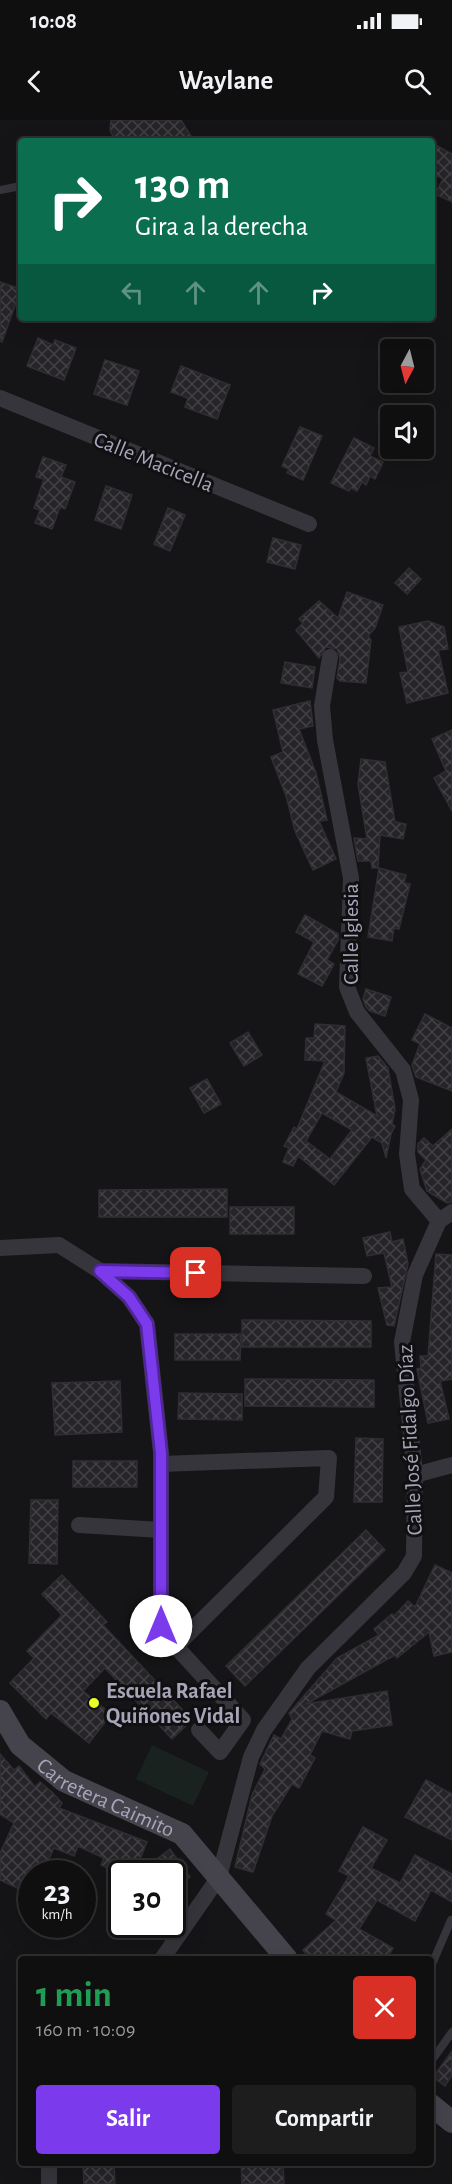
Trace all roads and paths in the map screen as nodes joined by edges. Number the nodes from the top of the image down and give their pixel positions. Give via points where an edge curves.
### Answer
1 (18, 187) edge
2 (0, 190) edge
3 (0, 398) edge
4 (309, 524) dead end
5 (330, 657) dead end
6 (446, 1216) edge
7 (0, 1248) edge
8 (100, 1271) junction
9 (364, 1276) dead end
10 (161, 1464) junction
11 (452, 1465) edge
12 (415, 1475) junction
13 (80, 1525) dead end
14 (161, 1530) junction
15 (176, 1646) junction
16 (0, 1711) edge
17 (199, 1730) dead end
18 (219, 1877) junction
19 (451, 1920) edge
20 (164, 1956) edge
21 (285, 1956) edge
22 (434, 1960) edge
23 (452, 2032) edge
24 (434, 2057) edge
25 (434, 2107) edge
26 (452, 2122) edge
27 (49, 2166) edge
28 (49, 2184) edge

1 - 2 lane
3 - 4 street, Calle Macicella
5 - 6 street, Calle Iglesia via 322,706 351,878 347,987 357,1012 403,1070 411,1100 406,1154 412,1189
6 - 12 street, Calle José Fidalgo Díaz via 415,1275 402,1342
7 - 8 street via 59,1245
8 - 9 street
8 - 10 street via 129,1297 147,1324
10 - 14 street
10 - 15 street via 329,1458 326,1497
11 - 12 street
12 - 18 street, Calle José Fidalgo Díaz via 414,1556 404,1574 308,1668 264,1730 250,1756
13 - 14 street
14 - 15 street via 161,1626
15 - 17 street via 243,1720 220,1752
16 - 18 street, Carretera Caimito via 20,1745 64,1781 182,1834
18 - 20 street, Calle José Fidalgo Díaz
18 - 21 street, Carretera Caimito
19 - 22 lane
23 - 24 lane
25 - 26 street
27 - 28 street

